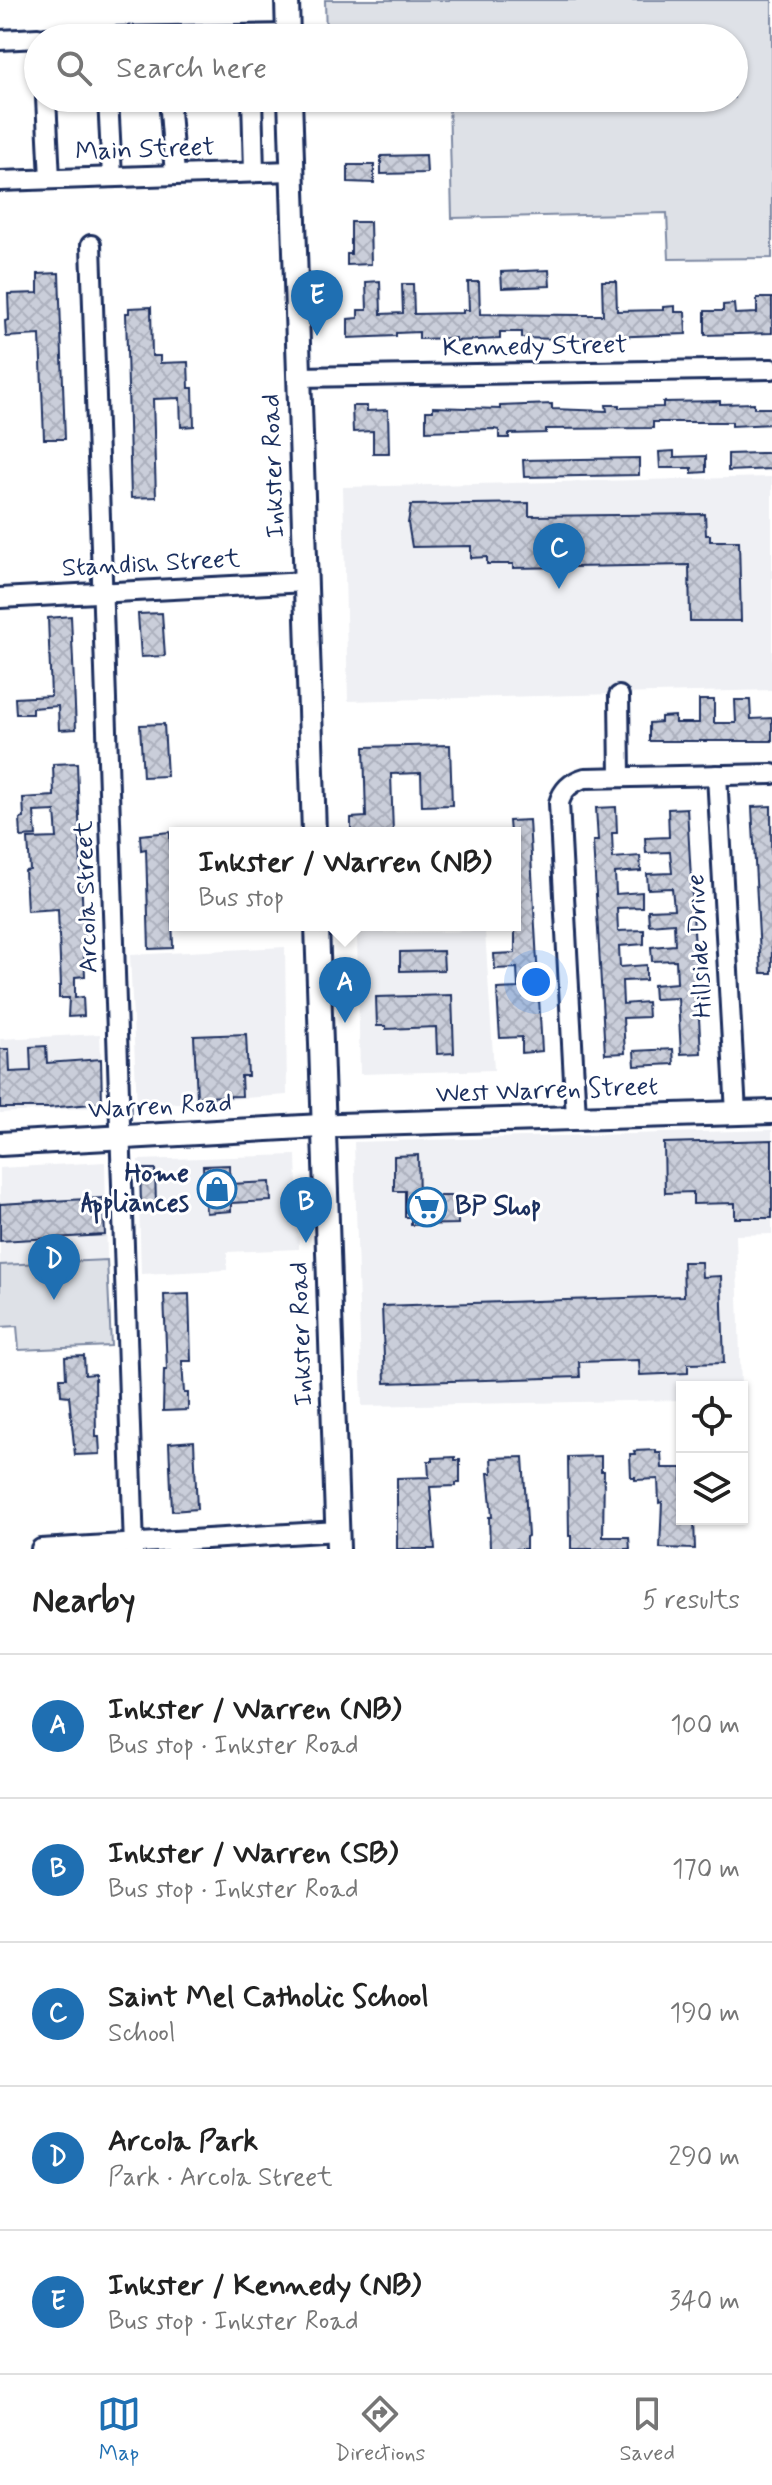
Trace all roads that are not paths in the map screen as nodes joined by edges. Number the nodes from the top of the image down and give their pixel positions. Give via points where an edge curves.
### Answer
1 (287, 0) edge
2 (288, 24) edge
3 (24, 39) edge
4 (0, 40) edge
5 (47, 112) edge
6 (109, 112) edge
7 (170, 112) edge
8 (252, 112) edge
9 (290, 112) edge
10 (292, 171) junction
11 (254, 172) junction
12 (175, 175) junction
13 (112, 177) junction
14 (50, 179) junction
15 (0, 181) edge
16 (91, 245) dead end
17 (772, 369) edge
18 (299, 377) junction
19 (306, 582) junction
20 (104, 592) junction
21 (0, 598) edge
22 (619, 696) dead end
23 (772, 774) edge
24 (717, 775) junction
25 (620, 777) junction
26 (314, 827) edge
27 (317, 931) edge
28 (772, 1112) edge
29 (736, 1113) junction
30 (576, 1117) junction
31 (323, 1127) junction
32 (119, 1138) junction
33 (0, 1144) edge
34 (338, 1540) edge
35 (134, 1546) edge
36 (41, 1549) edge

1 - 2 main road
3 - 4 street
5 - 14 street
6 - 13 street
7 - 12 street
8 - 11 street
9 - 10 main road, Inkster Road
10 - 11 street, Main Street
10 - 18 main road, Inkster Road
11 - 12 street, Main Street
12 - 13 street, Main Street
13 - 14 street, Main Street
14 - 15 street, Main Street
16 - 20 street, Arcola Street
17 - 18 street, Kennedy Street
18 - 19 main road, Inkster Road
19 - 20 street, Standish Street
19 - 26 main road, Inkster Road
20 - 21 street, Standish Street
20 - 32 street, Arcola Street
22 - 25 street
23 - 24 street
24 - 25 street
24 - 29 street, Hillside Drive
25 - 30 street via 577,780 559,803
27 - 31 main road, Inkster Road
28 - 29 main road, West Warren Street
29 - 30 main road, West Warren Street
30 - 31 main road, West Warren Street
31 - 32 main road, Warren Road
31 - 34 main road, Inkster Road
32 - 33 main road, Warren Road
32 - 35 street, Arcola Street
34 - 35 street
35 - 36 street

